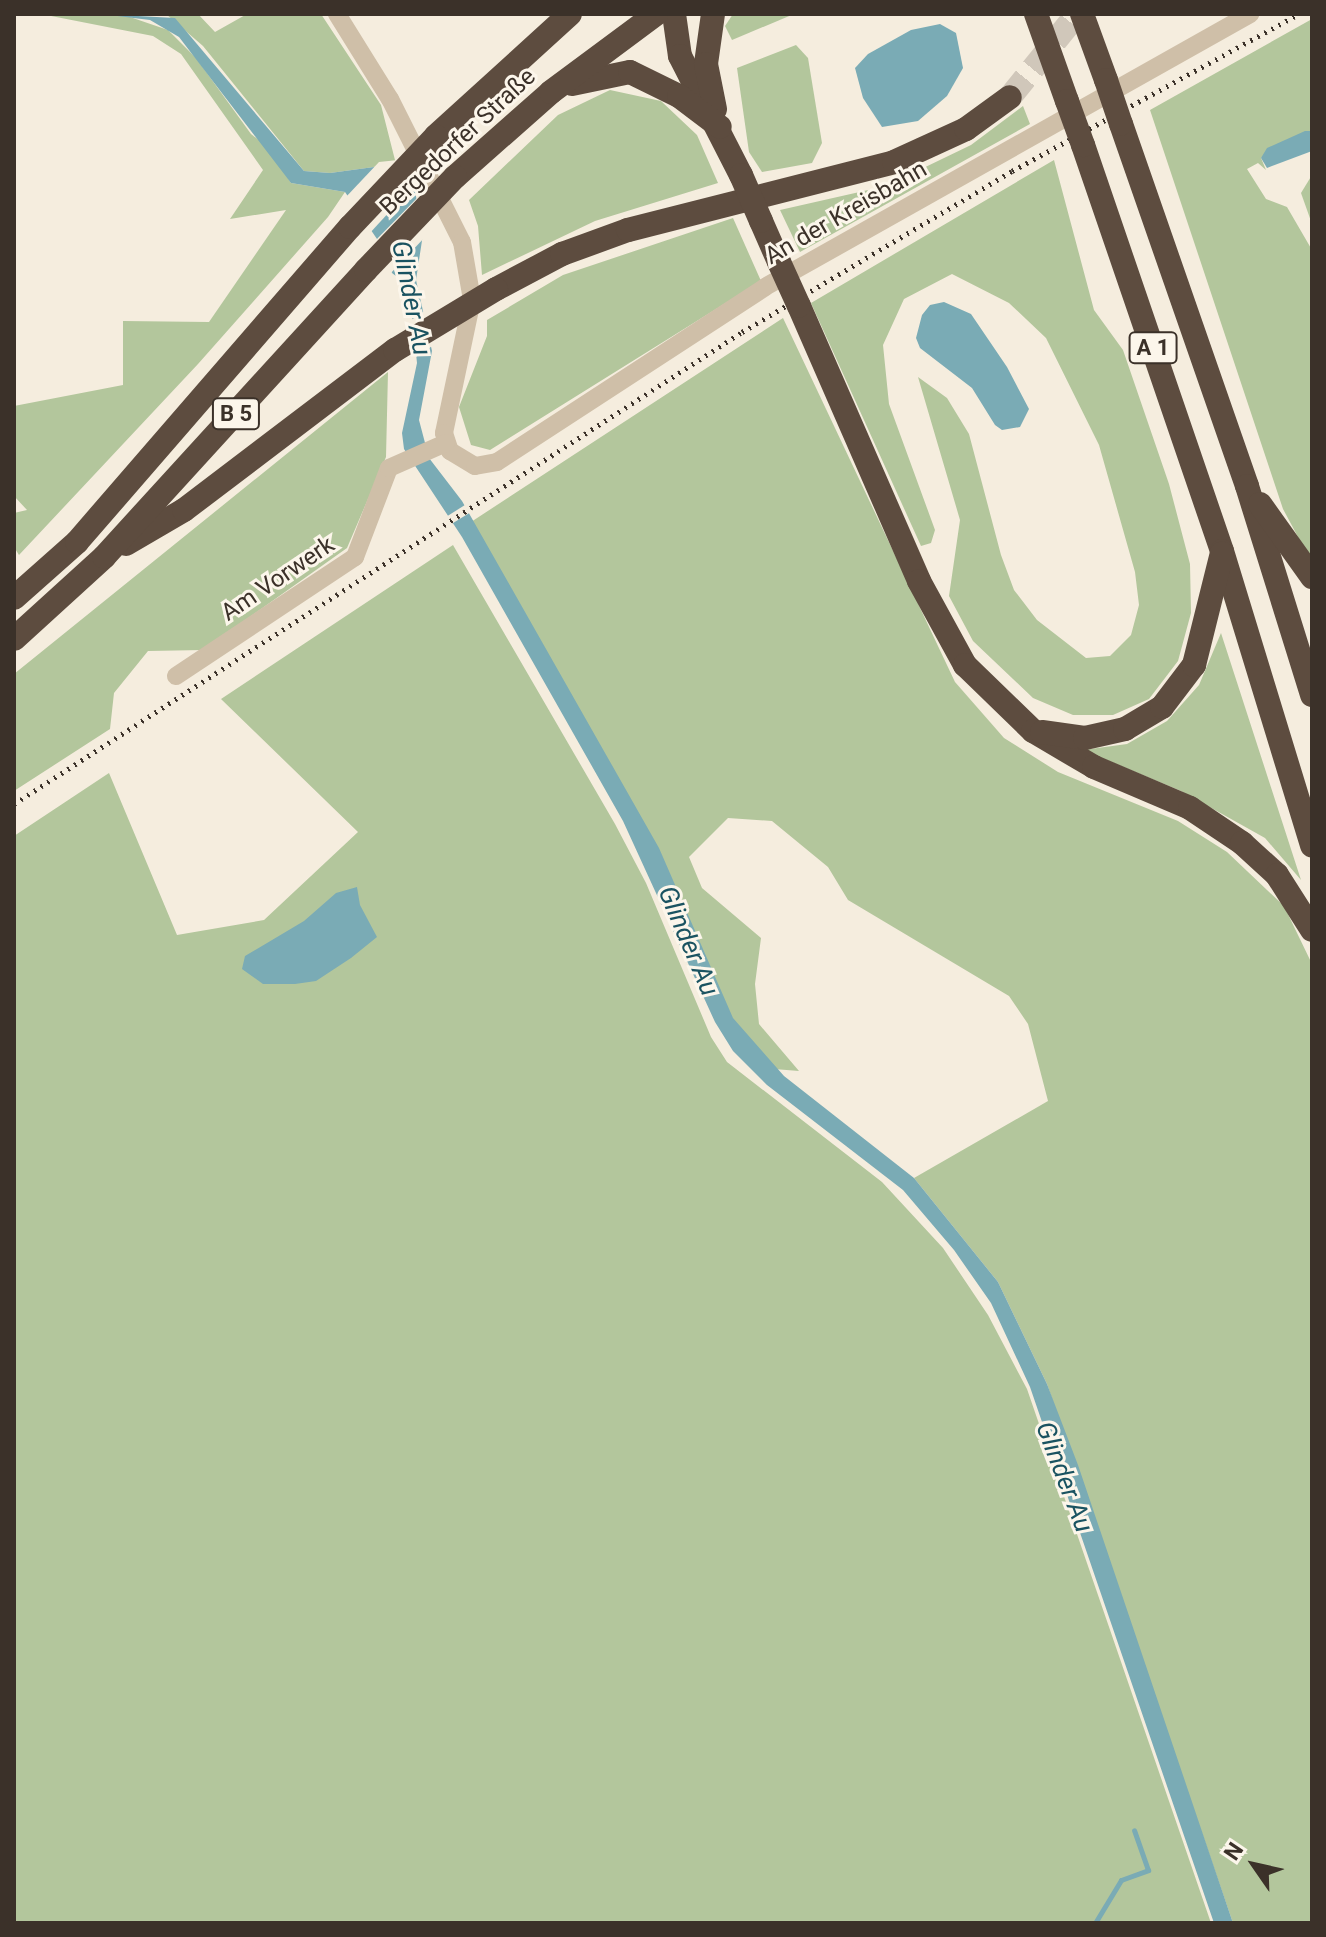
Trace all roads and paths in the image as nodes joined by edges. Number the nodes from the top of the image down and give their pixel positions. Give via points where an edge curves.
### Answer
1 (337, 14) edge
2 (570, 14) edge
3 (656, 14) edge
4 (674, 14) edge
5 (713, 14) edge
6 (1036, 14) edge
7 (1082, 14) edge
8 (1250, 14) edge
9 (551, 92) junction
10 (1010, 97) tunnel mouth
11 (720, 127) junction
12 (446, 443) junction
13 (1247, 486) junction
14 (1222, 551) junction
15 (104, 557) junction
16 (1312, 577) edge
17 (14, 598) edge
18 (14, 639) edge
19 (176, 676) dead end
20 (1312, 695) edge
21 (1033, 731) junction
22 (1312, 846) edge
23 (1312, 930) edge

1 - 12 street via 390,99 462,242 472,300 464,356 445,410
2 - 17 highway, Bergedorfer Straße / B 5, bridge via 436,136 350,227 77,542
3 - 9 highway, Bergedorfer Straße / B 5
4 - 11 highway via 680,56
5 - 11 highway via 706,64
6 - 14 highway, A 1, bridge
7 - 13 highway, A 1, bridge
8 - 12 street, An der Kreisbahn via 765,287 497,462 462,462
9 - 11 highway via 602,74 630,72 679,96
9 - 15 highway, Bergedorfer Straße / B 5, bridge via 455,177
10 - 15 highway, bridge via 966,129 894,162 628,230 562,254 395,350 184,510
11 - 21 highway, bridge via 919,581 965,665
12 - 19 street, Am Vorwerk via 406,457 380,482 367,535 355,557
13 - 16 highway
13 - 20 highway, A 1
14 - 21 highway via 1194,665 1162,707 1125,729 1085,738
14 - 22 highway, A 1
15 - 18 highway, Bergedorfer Straße / B 5
21 - 23 highway via 1094,767 1190,808 1242,843 1277,875

